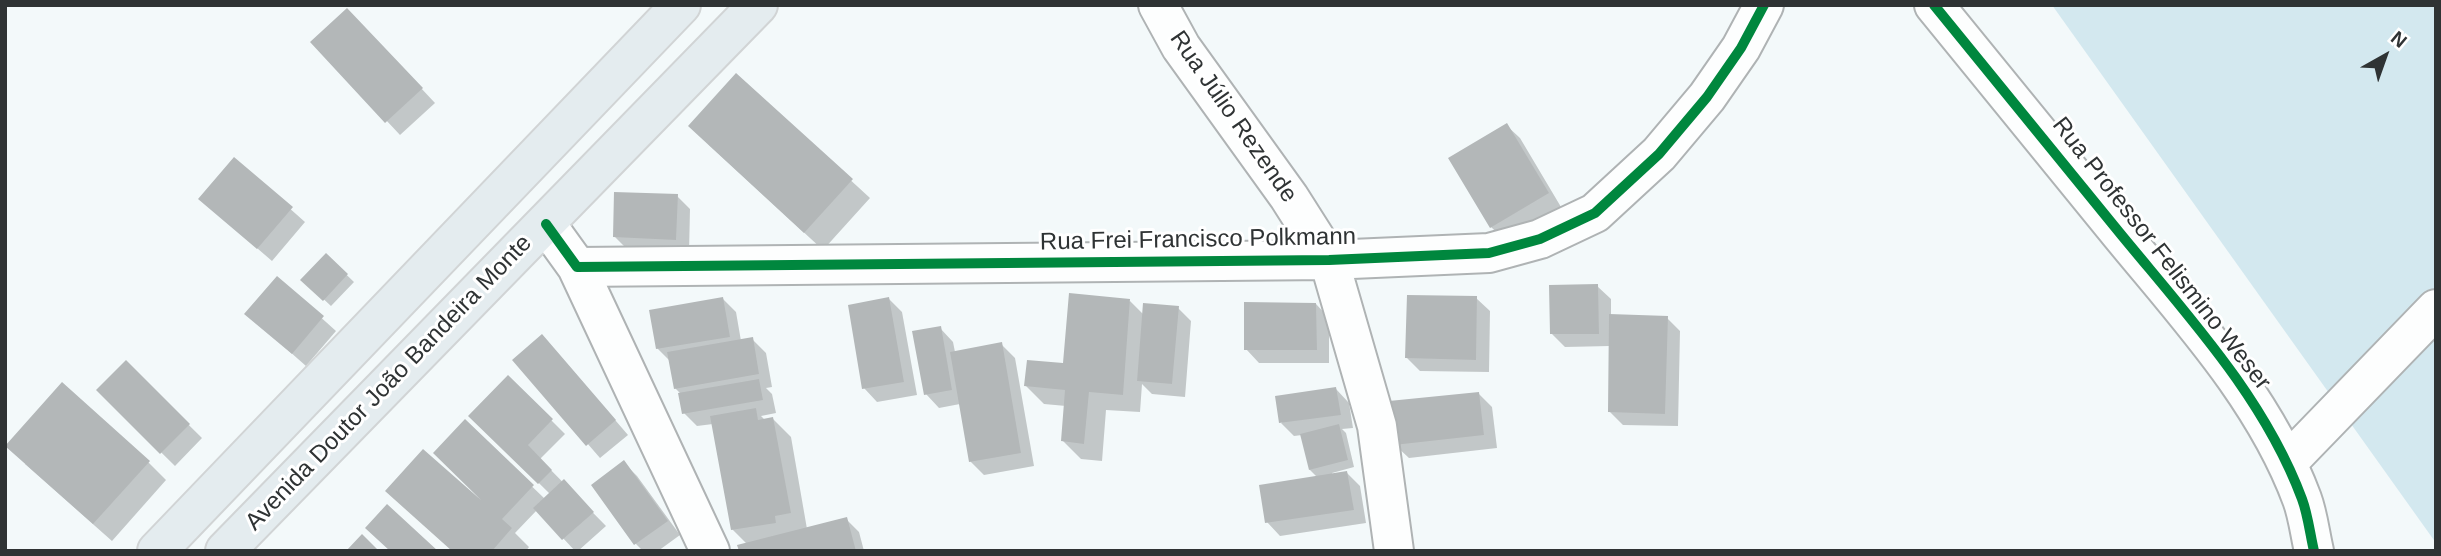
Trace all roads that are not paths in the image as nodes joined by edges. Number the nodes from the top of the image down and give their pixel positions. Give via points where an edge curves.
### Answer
1 (681, 5) edge
2 (758, 5) edge
3 (1158, 5) edge
4 (1763, 5) edge
5 (1934, 5) edge
6 (545, 224) junction
7 (1329, 260) junction
8 (577, 267) junction
9 (2436, 309) edge
10 (252, 453) junction
11 (2287, 463) junction
12 (288, 486) junction
13 (157, 551) edge
14 (225, 551) edge
15 (710, 551) edge
16 (1394, 551) edge
17 (2315, 551) edge

1 - 10 main road, Avenida Doutor João Bandeira Monte
2 - 6 main road, Avenida Doutor João Bandeira Monte
3 - 7 street, Rua Júlio Rezende via 1181,47 1290,197
4 - 7 street, Rua Frei Francisco Polkmann via 1741,48 1707,97 1660,154 1595,213 1540,239 1489,253
5 - 11 street, Rua Professor Felismino Weser via 2225,363 2263,417
6 - 8 street
6 - 12 main road, Avenida Doutor João Bandeira Monte
7 - 8 street, Rua Frei Francisco Polkmann
7 - 16 street, Rua Júlio Rezende via 1377,426
8 - 15 street
9 - 11 street
10 - 12 main road
10 - 13 main road, Avenida Doutor João Bandeira Monte
11 - 17 street, Rua Professor Felismino Weser via 2303,501
12 - 14 main road, Avenida Doutor João Bandeira Monte

